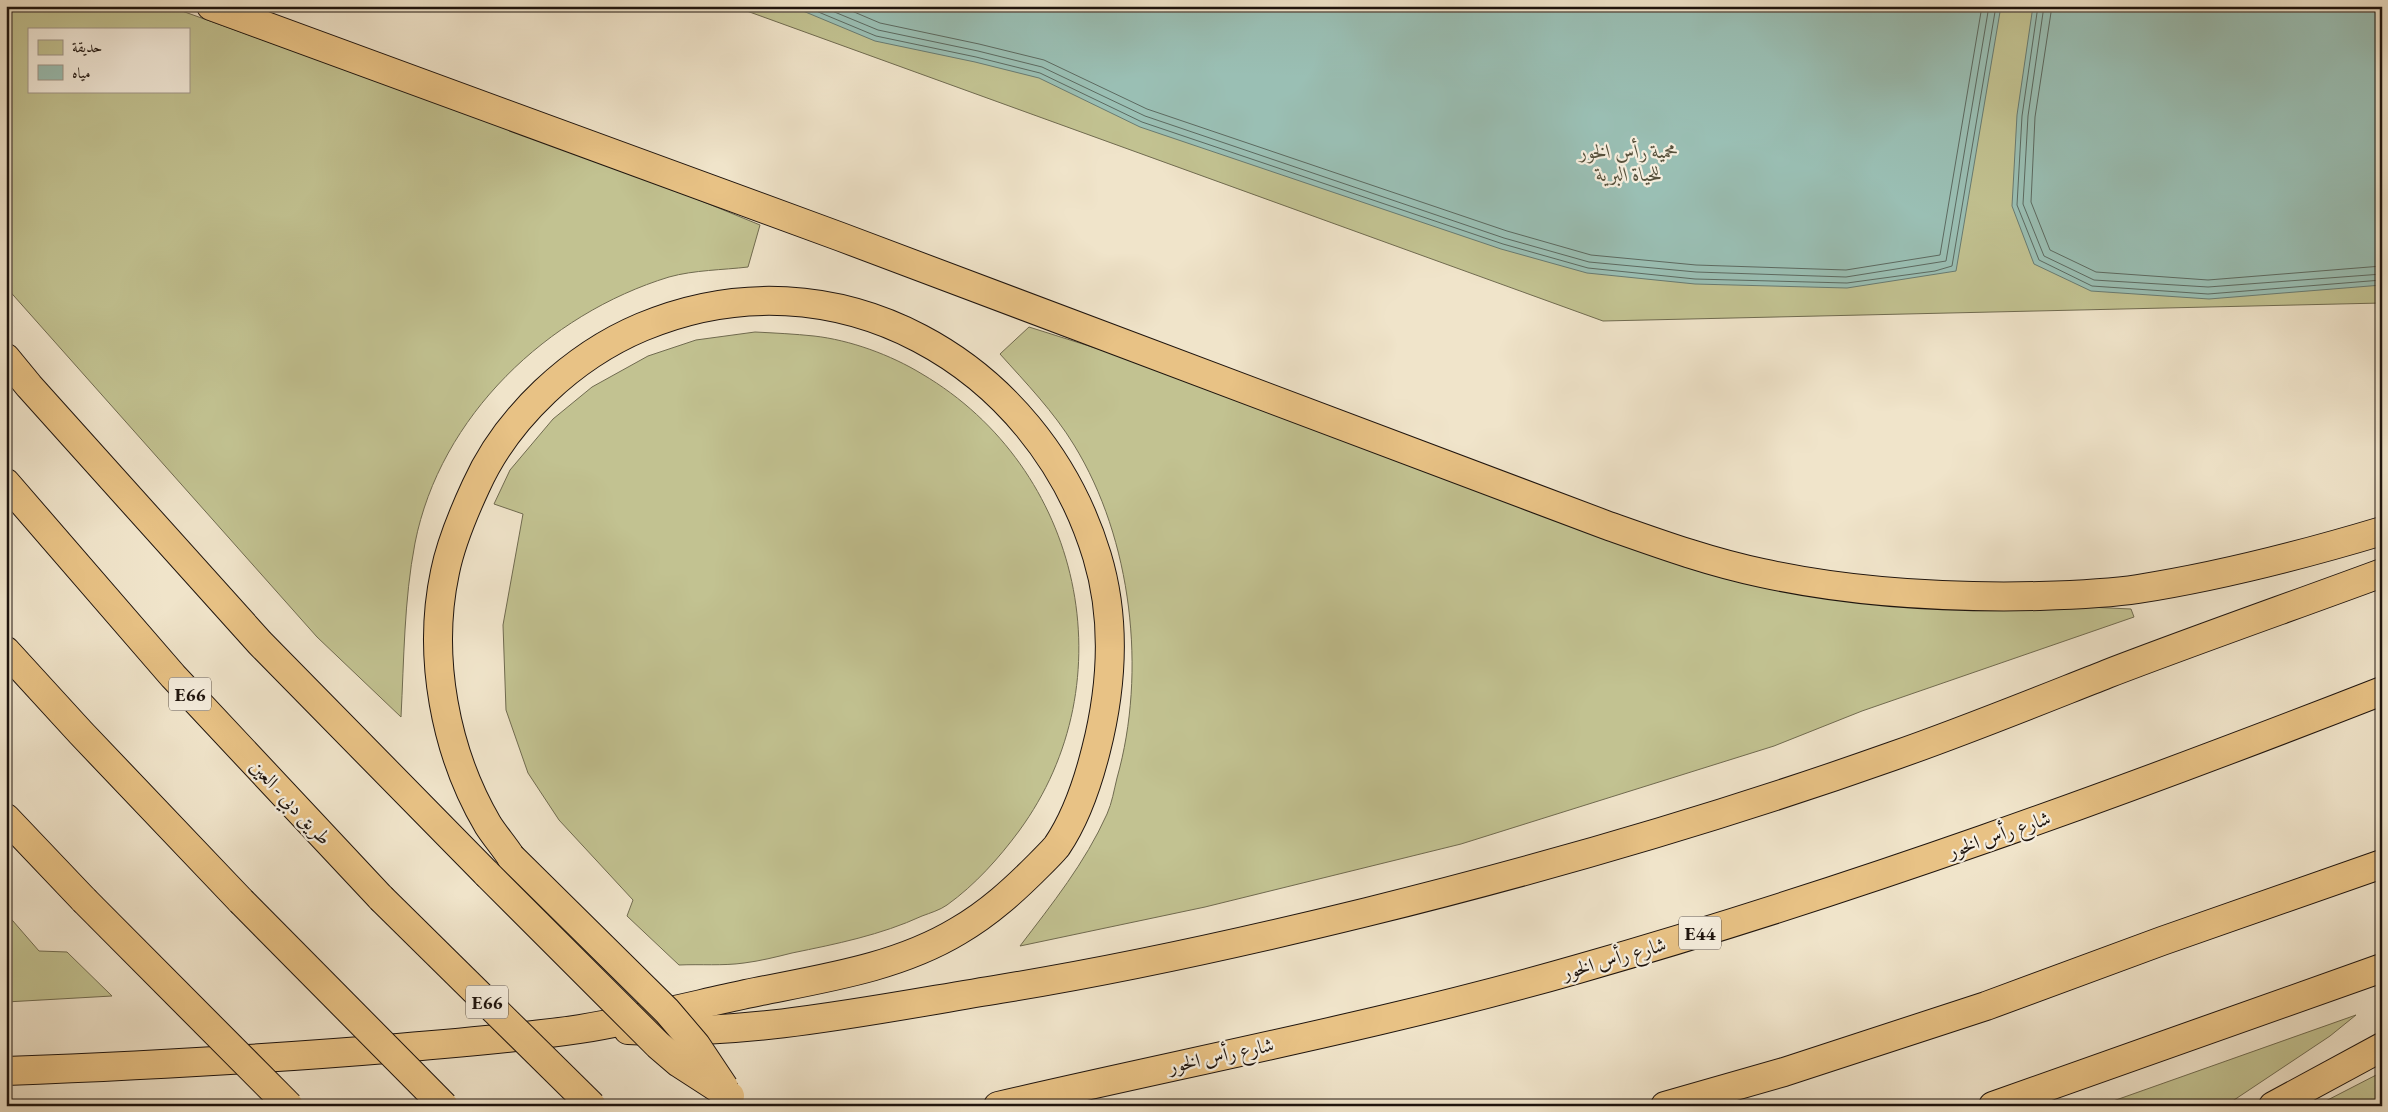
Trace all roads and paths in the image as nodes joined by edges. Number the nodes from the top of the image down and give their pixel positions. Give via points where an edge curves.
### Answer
1 (212, 6) edge
2 (6, 358) edge
3 (6, 483) edge
4 (2382, 530) edge
5 (2382, 573) edge
6 (6, 651) edge
7 (2382, 691) edge
8 (6, 818) edge
9 (2382, 864) edge
10 (2382, 968) edge
11 (584, 1028) junction
12 (2382, 1047) edge
13 (6, 1071) edge
14 (735, 1101) edge
15 (289, 1106) edge
16 (444, 1106) edge
17 (592, 1106) edge
18 (998, 1106) edge
19 (1664, 1106) edge
20 (1993, 1106) edge
21 (2273, 1106) edge

1 - 4 highway via 841,237 1606,525 1685,553 1762,573 1833,585 1980,598 2136,590 2296,556
2 - 14 highway, bridge via 260,644 658,1045
3 - 17 highway, طريق دبي - العين / E66, bridge via 173,676 382,898
5 - 11 highway via 1892,757 1664,831 1453,891 1095,974 830,1017 744,1028 664,1032
6 - 16 highway, bridge via 241,901
7 - 18 highway, شارع رأس الخور / E44 via 2154,779 1788,906 1575,970 1376,1021
8 - 15 highway, bridge
9 - 19 highway via 1986,1006 1784,1072
10 - 20 highway
11 - 13 highway via 338,1053
11 - 14 highway, bridge via 861,970 914,953 954,934 990,911 1056,848 1076,810 1102,729 1109,684 1107,608 1097,558 1068,486 1041,443 1014,410 952,358 908,332 834,306 756,300 706,306 626,334 582,361 542,394 508,433 480,476 459,524 445,573 438,624 440,676 449,726 465,775 487,824 511,857 667,1011 696,1045
12 - 21 highway

